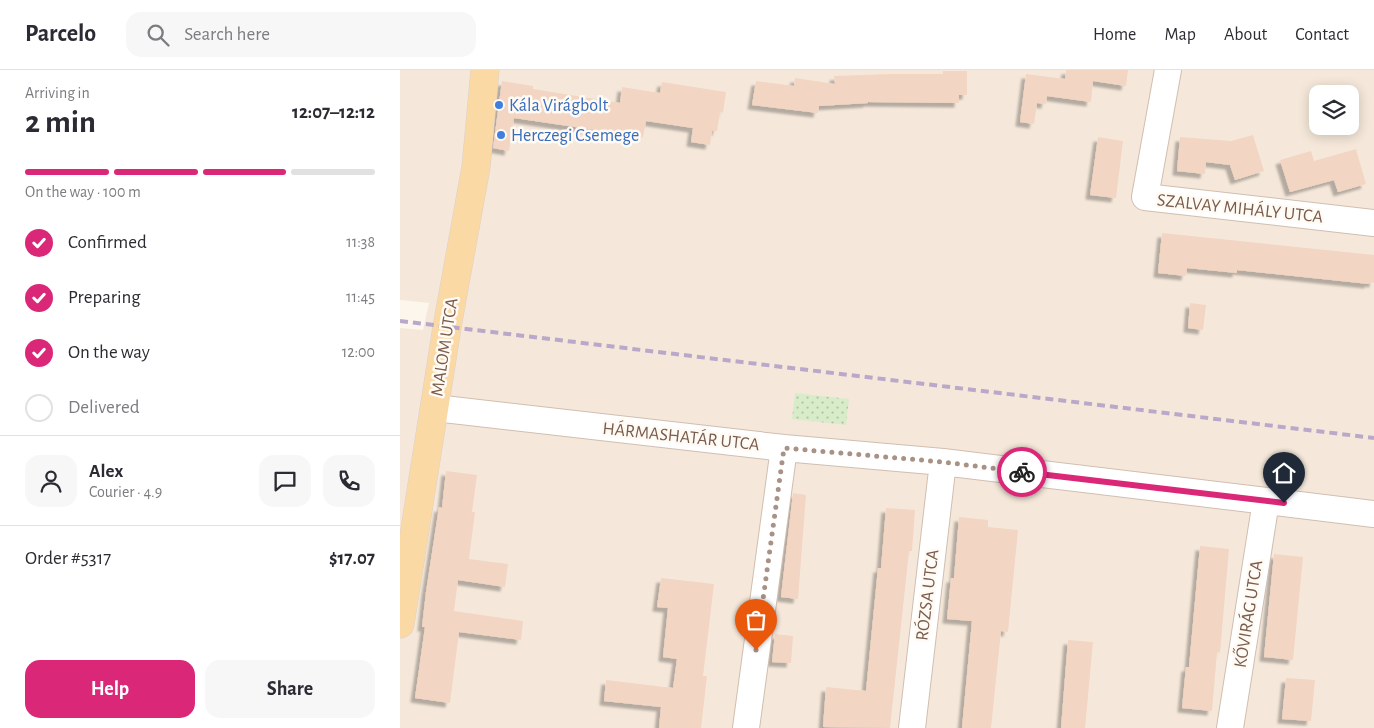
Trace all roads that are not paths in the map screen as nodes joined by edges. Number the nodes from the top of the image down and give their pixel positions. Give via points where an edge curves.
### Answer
1 (485, 70) edge
2 (1168, 70) edge
3 (1374, 223) edge
4 (435, 408) junction
5 (784, 448) junction
6 (943, 462) junction
7 (1266, 501) junction
8 (1374, 514) edge
9 (408, 519) edge
10 (400, 624) edge
11 (746, 728) edge
12 (912, 728) edge
13 (1230, 728) edge

1 - 4 main road, MALOM UTCA via 476,168 446,327
2 - 3 street, SZALVAY MIHÁLY UTCA via 1146,197
4 - 5 street, HÁRMASHATÁR UTCA
4 - 9 main road, MALOM UTCA
5 - 6 street, HÁRMASHATÁR UTCA
5 - 11 street
6 - 7 street, HÁRMASHATÁR UTCA
6 - 12 street, RÓZSA UTCA
7 - 8 street, HÁRMASHATÁR UTCA
7 - 13 street, KŐVIRÁG UTCA
9 - 10 main road, MALOM UTCA

